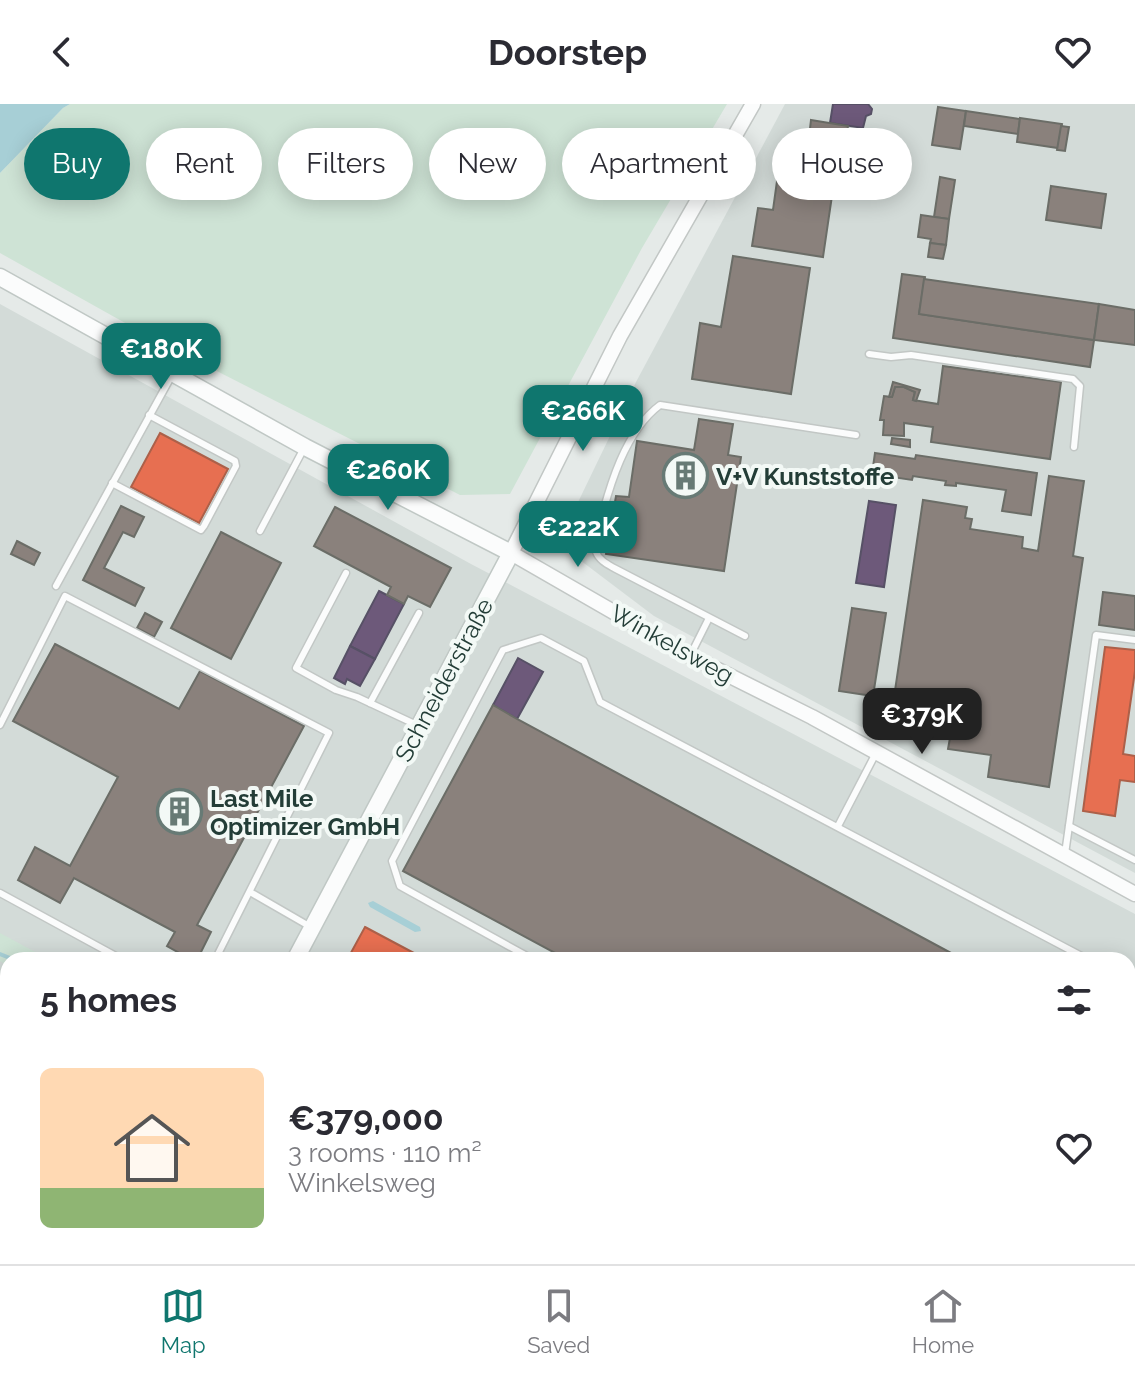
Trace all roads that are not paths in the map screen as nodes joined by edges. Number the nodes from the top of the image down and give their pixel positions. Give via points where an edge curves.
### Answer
1 (753, 104) edge
2 (0, 277) edge
3 (869, 354) dead end
4 (172, 375) junction
5 (149, 415) junction
6 (856, 435) dead end
7 (305, 447) junction
8 (1074, 447) dead end
9 (112, 483) junction
10 (260, 531) dead end
11 (511, 553) junction
12 (346, 573) dead end
13 (56, 586) dead end
14 (419, 613) dead end
15 (709, 618) junction
16 (745, 636) dead end
17 (1135, 640) edge
18 (690, 656) junction
19 (370, 703) junction
20 (0, 725) edge
21 (419, 726) junction
22 (876, 753) junction
23 (838, 826) junction
24 (1069, 826) junction
25 (1065, 856) junction
26 (1135, 860) edge
27 (250, 892) junction
28 (0, 893) edge
29 (1135, 894) edge
30 (312, 928) junction
31 (108, 952) edge
32 (219, 952) edge
33 (299, 952) edge
34 (520, 952) edge
35 (1074, 952) edge

1 - 11 street, Schneiderstraße via 620,336
2 - 4 main road, Winkelsweg
3 - 8 lane via 911,355 1073,379 1080,386
4 - 5 lane
4 - 7 main road, Winkelsweg
5 - 9 lane
5 - 9 lane via 235,461 204,526 201,530
6 - 15 lane via 660,405 647,418 607,493 596,552 614,568
7 - 10 lane
7 - 11 main road, Winkelsweg
9 - 13 lane
11 - 18 street, Winkelsweg
11 - 21 main road, Schneiderstraße
12 - 19 lane via 296,668
14 - 19 lane
15 - 16 lane
15 - 18 lane
17 - 24 lane via 1096,635
18 - 22 street, Winkelsweg
19 - 21 lane
20 - 27 lane via 65,596 329,733
21 - 30 main road, Schneiderstraße
22 - 23 lane
22 - 25 street, Winkelsweg
23 - 34 lane via 600,702 584,661 541,638 503,650 392,861 400,886
23 - 35 lane
24 - 25 lane
24 - 26 lane
25 - 29 street, Winkelsweg
27 - 30 lane
27 - 32 lane
28 - 31 lane
30 - 33 main road, Schneiderstraße

